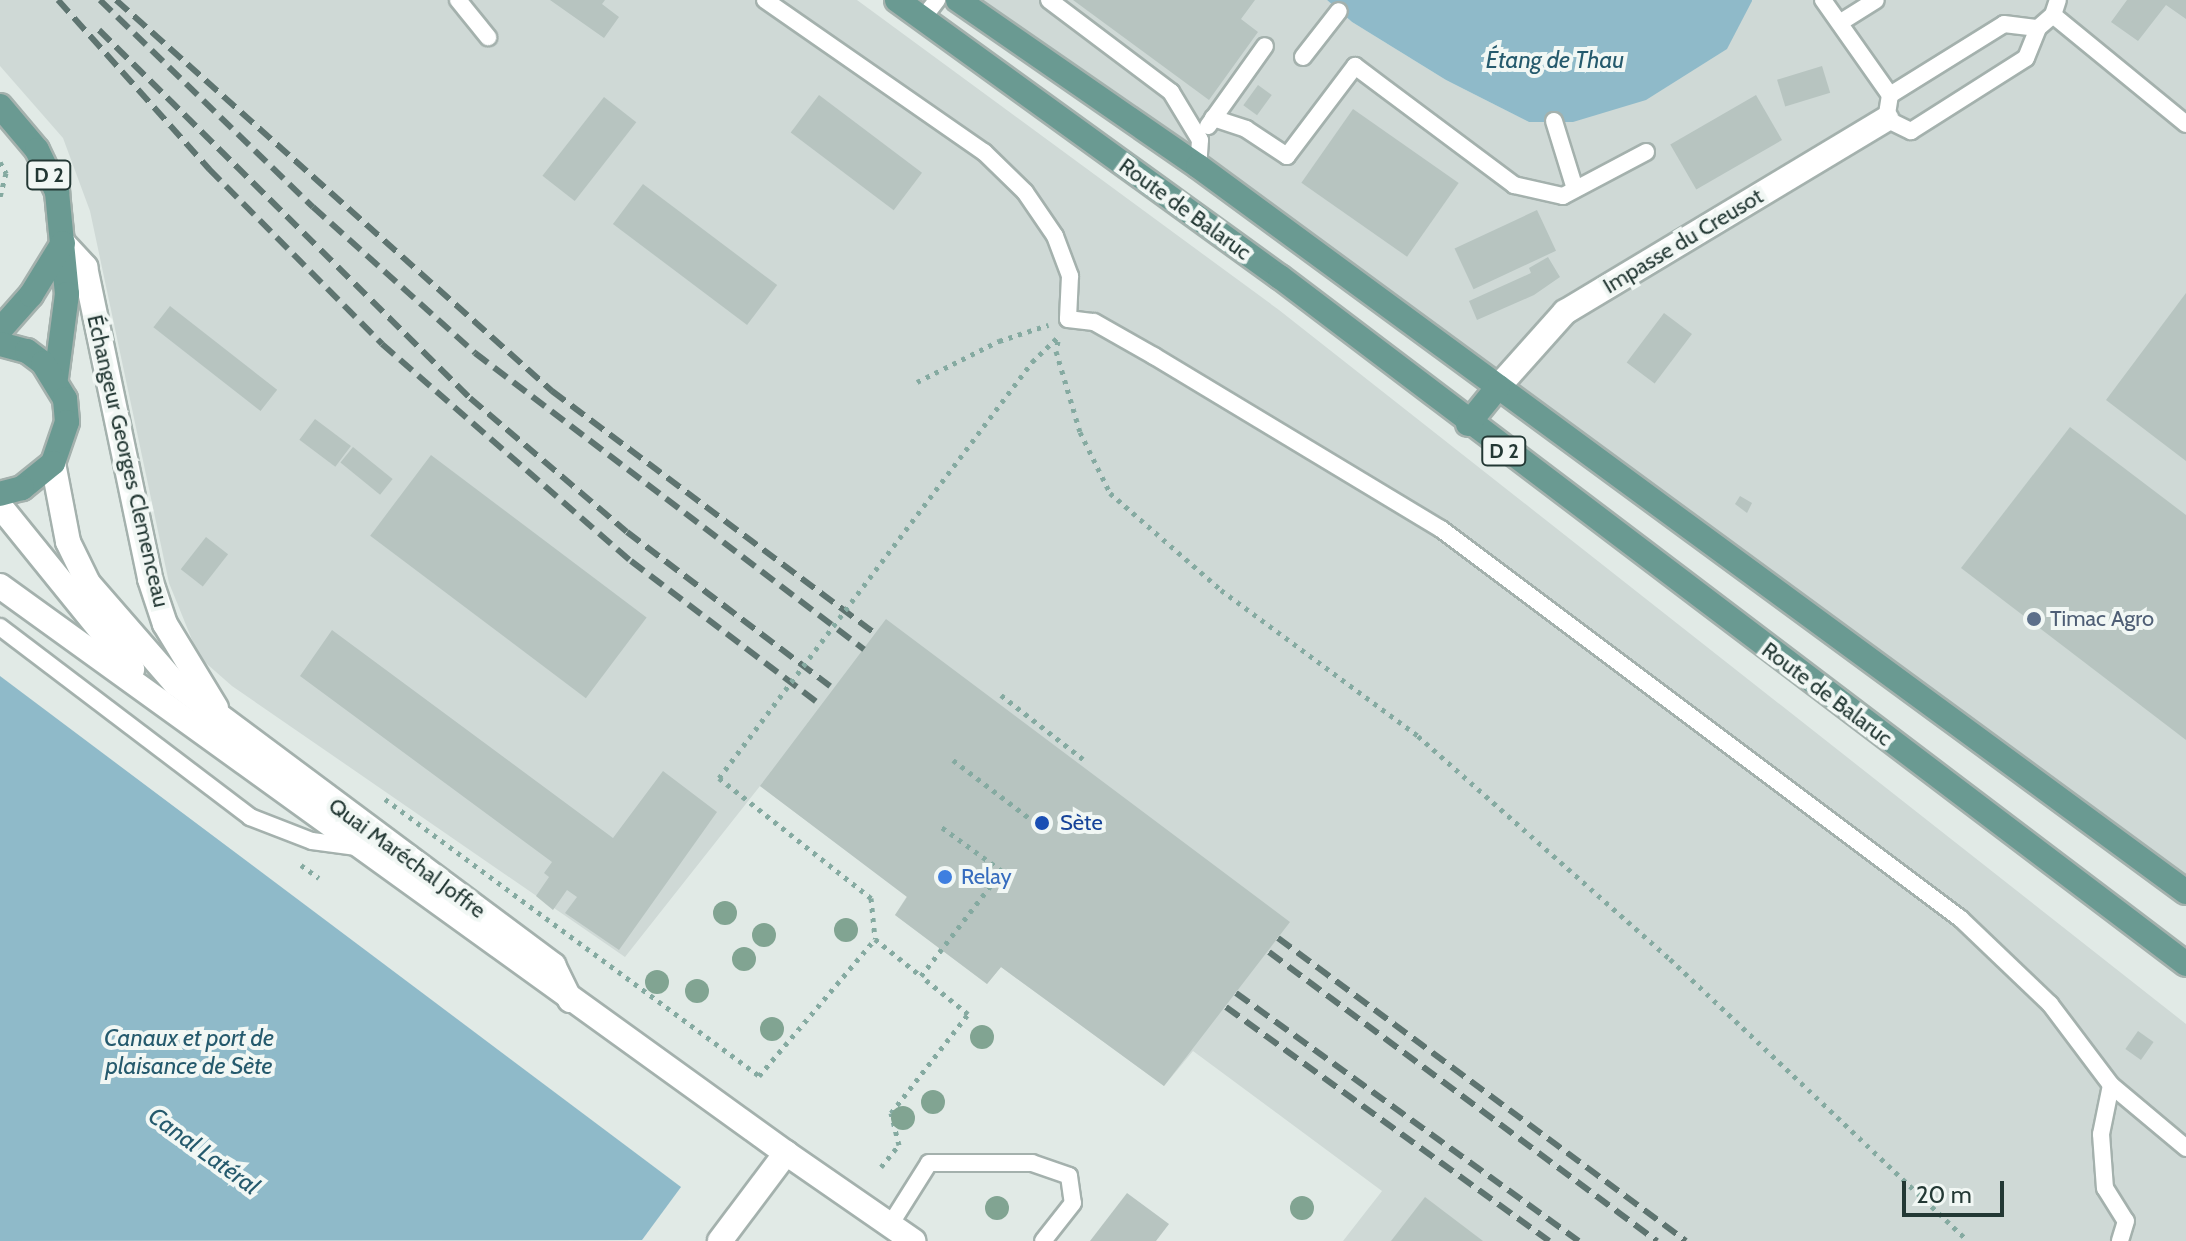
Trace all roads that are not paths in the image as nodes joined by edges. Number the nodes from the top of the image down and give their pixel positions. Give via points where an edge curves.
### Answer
1 (458, 0) edge
2 (765, 0) edge
3 (897, 0) edge
4 (1049, 0) edge
5 (1823, 0) edge
6 (1876, 0) edge
7 (963, 2) edge
8 (2056, 7) edge
9 (930, 9) edge
10 (1339, 11) dead end
11 (1841, 22) junction
12 (2038, 28) junction
13 (488, 37) dead end
14 (1265, 46) dead end
15 (1303, 57) dead end
16 (0, 106) edge
17 (1888, 107) junction
18 (1213, 118) junction
19 (1554, 121) dead end
20 (2186, 124) edge
21 (1200, 140) junction
22 (1646, 152) dead end
23 (1198, 166) junction
24 (1575, 189) junction
25 (63, 243) junction
26 (0, 330) edge
27 (0, 344) edge
28 (56, 378) junction
29 (1498, 387) junction
30 (1468, 424) junction
31 (53, 463) junction
32 (0, 494) edge
33 (0, 506) edge
34 (0, 586) edge
35 (0, 627) edge
36 (143, 684) junction
37 (228, 727) junction
38 (357, 847) junction
39 (2186, 892) edge
40 (2186, 964) edge
41 (571, 1002) junction
42 (2111, 1085) junction
43 (2186, 1148) edge
44 (786, 1153) junction
45 (890, 1225) junction
46 (720, 1241) edge
47 (913, 1241) edge
48 (1043, 1241) edge
49 (2120, 1241) edge

1 - 13 lane
2 - 42 lane via 984,152 1025,192 1055,236 1070,276 1068,319 1094,322 1130,342 1441,529 1961,919 2050,1004
3 - 9 main road, Route de Balaruc / D 2
4 - 21 lane via 1171,92
5 - 11 lane
6 - 11 lane
7 - 23 main road, Route de Balaruc / D 2
8 - 12 lane
8 - 20 lane
9 - 30 main road, Route de Balaruc / D 2
10 - 15 lane
11 - 17 lane
12 - 17 lane via 2004,24
12 - 17 lane via 2026,58 1911,131
14 - 18 lane
16 - 25 main road, Échangeur Georges Clemenceau / D 2 via 37,150 57,192
17 - 29 main road, Impasse du Creusot via 1565,312
18 - 21 lane
18 - 24 lane via 1246,129 1287,156 1355,66 1514,185 1563,196
19 - 24 lane
21 - 23 lane
22 - 24 lane
23 - 29 main road, Route de Balaruc / D 2
25 - 26 main road via 31,295
25 - 28 main road, Échangeur Georges Clemenceau / D 2 via 67,294
25 - 37 main road, Échangeur Georges Clemenceau via 85,267 165,624
27 - 28 main road via 27,351
28 - 31 main road via 67,422
29 - 30 main road, D 2
29 - 39 main road, Route de Balaruc / D 2
30 - 40 main road, Route de Balaruc / D 2
31 - 32 main road via 22,488
31 - 37 main road, Échangeur Georges Clemenceau via 68,542 88,583 175,683
33 - 36 main road
34 - 36 main road
35 - 38 lane, Quai Maréchal Joffre via 250,817 312,841
36 - 38 main road, Quai Maréchal Joffre
37 - 41 main road, Quai Maréchal Joffre via 553,965
38 - 41 main road, Quai Maréchal Joffre
41 - 44 main road, Quai Maréchal Joffre
42 - 43 lane
42 - 49 lane via 2101,1134 2105,1188 2126,1221
44 - 45 main road, Quai Maréchal Joffre
44 - 46 main road
45 - 47 main road, Quai Maréchal Joffre
45 - 48 lane via 929,1163 1032,1163 1069,1176 1073,1203

